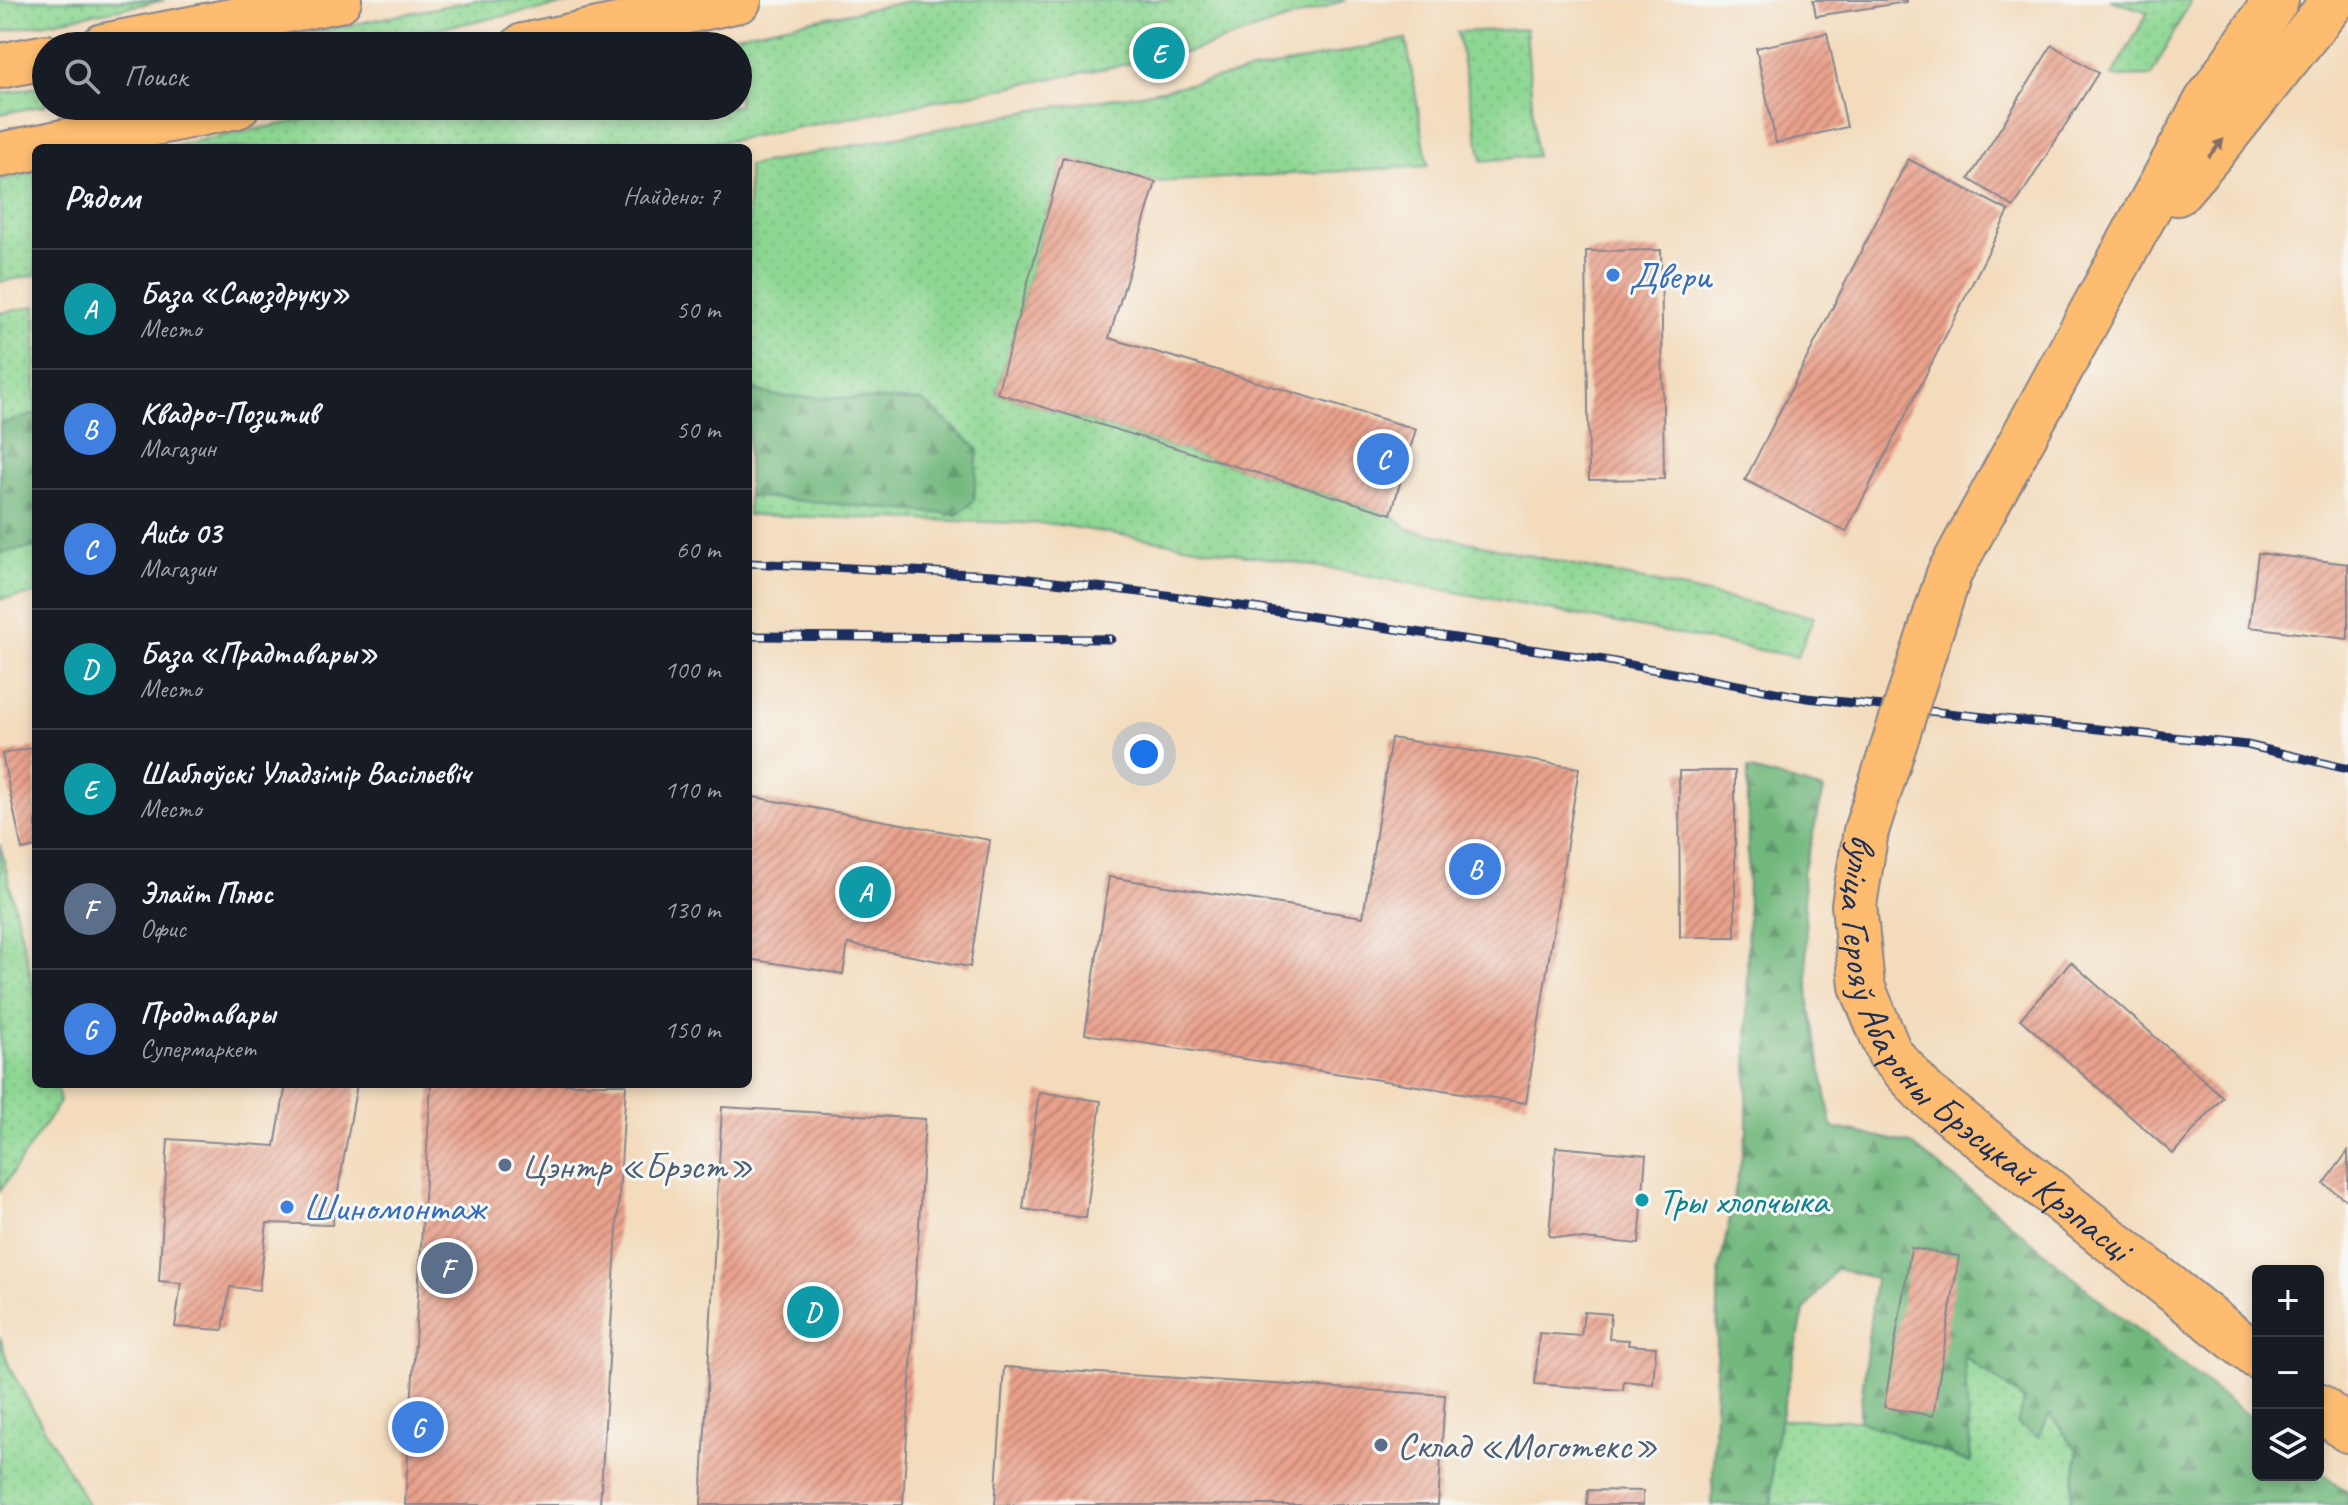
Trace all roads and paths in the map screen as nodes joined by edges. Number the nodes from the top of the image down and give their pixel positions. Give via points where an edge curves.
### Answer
1 (339, 0) edge
2 (739, 0) edge
3 (2276, 0) edge
4 (2334, 0) edge
5 (175, 32) edge
6 (589, 32) edge
7 (32, 60) edge
8 (0, 66) edge
9 (169, 120) edge
10 (53, 144) edge
11 (32, 148) edge
12 (0, 155) edge
13 (2125, 246) junction
14 (2252, 1352) edge
15 (2322, 1409) edge
16 (2348, 1430) edge

1 - 5 main road
2 - 6 main road
3 - 13 main road, вуліца Герояў Абароны Брэсцкай Крэпасці via 2206,102
13 -> 4 main road, вуліца Герояў Абароны Брэсцкай Крэпасці via 2220,143
7 - 8 main road
9 - 10 main road
11 - 12 main road
13 - 14 main road, вуліца Герояў Абароны Брэсцкай Крэпасці, bridge via 1949,574 1866,831 1854,905 1862,986 1890,1054 1925,1093
15 - 16 main road

